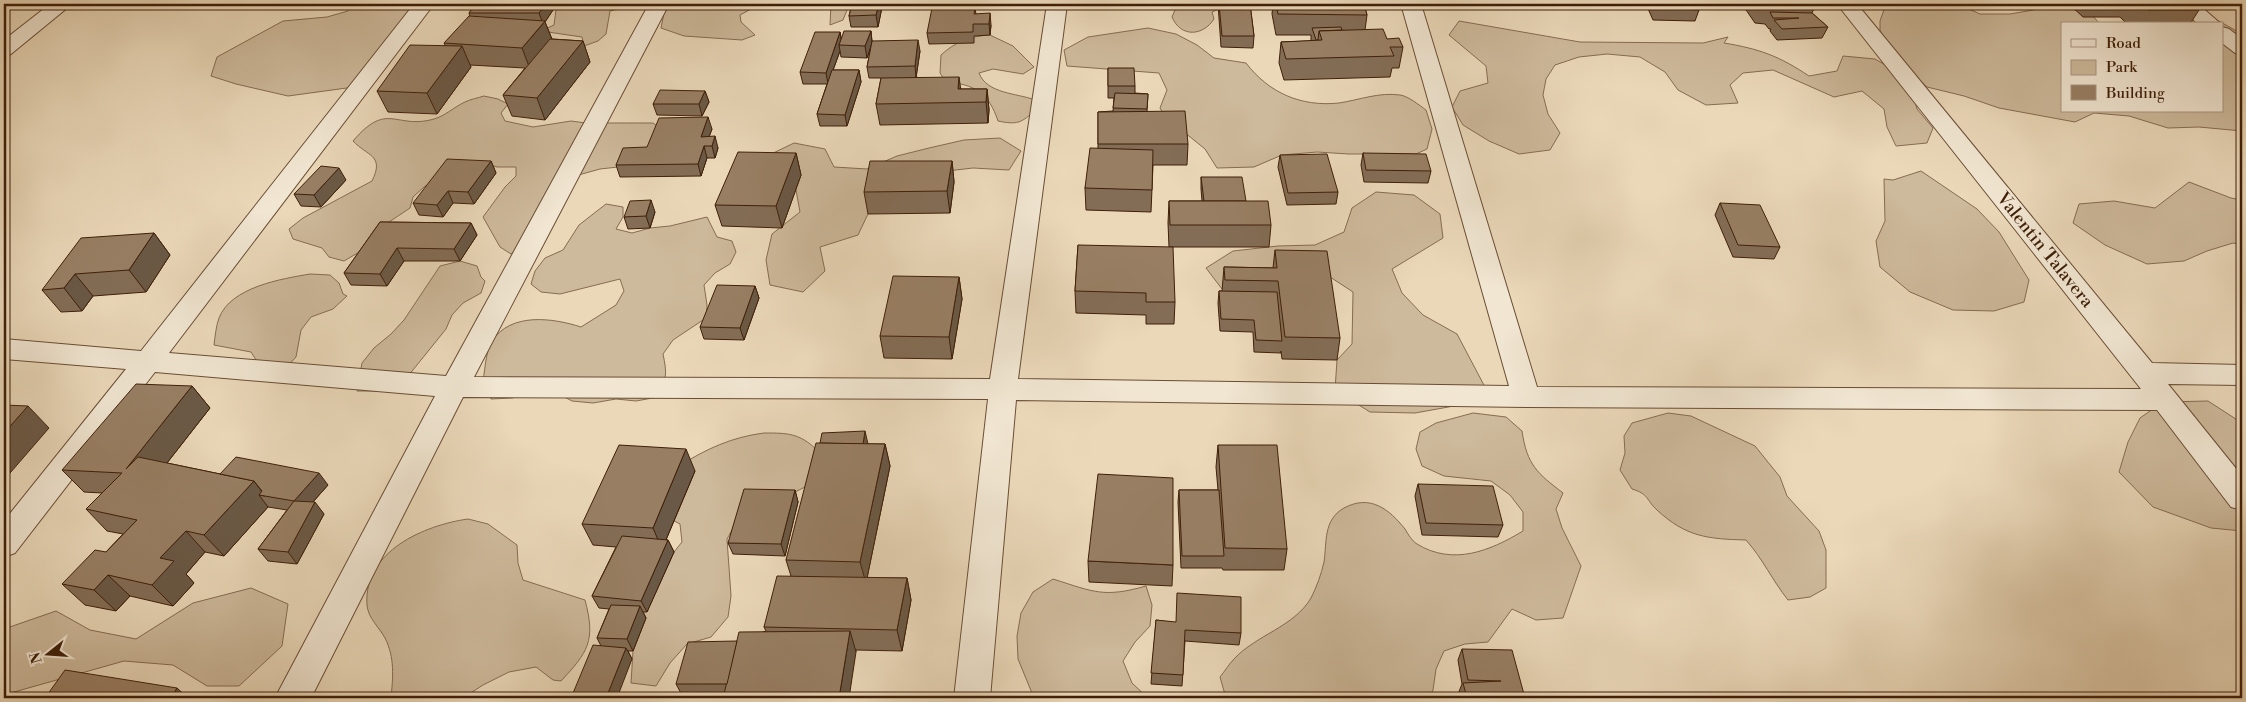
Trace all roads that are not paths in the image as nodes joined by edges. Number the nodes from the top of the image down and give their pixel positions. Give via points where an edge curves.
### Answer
1 (62, 4) edge
2 (424, 4) edge
3 (659, 4) edge
4 (1056, 4) edge
5 (1411, 4) edge
6 (1847, 4) edge
7 (2186, 4) edge
8 (2208, 22) edge
9 (2224, 35) edge
10 (2242, 49) edge
11 (4, 50) edge
12 (4, 349) edge
13 (148, 361) junction
14 (2144, 373) junction
15 (2242, 375) edge
16 (454, 387) junction
17 (1003, 389) junction
18 (1526, 397) junction
19 (2165, 400) junction
20 (2242, 498) edge
21 (4, 544) edge
22 (293, 698) edge
23 (972, 698) edge

1 - 11 street
2 - 13 street
3 - 16 street
4 - 17 street
5 - 18 street
6 - 14 street, Valentin Talavera
7 - 8 street
9 - 10 street
12 - 13 street
13 - 16 street
13 - 21 street
14 - 15 street
14 - 19 street, Valentin Talavera
16 - 17 street
16 - 22 street
17 - 18 street
17 - 23 street
18 - 19 street
19 - 20 street, Valentin Talavera

